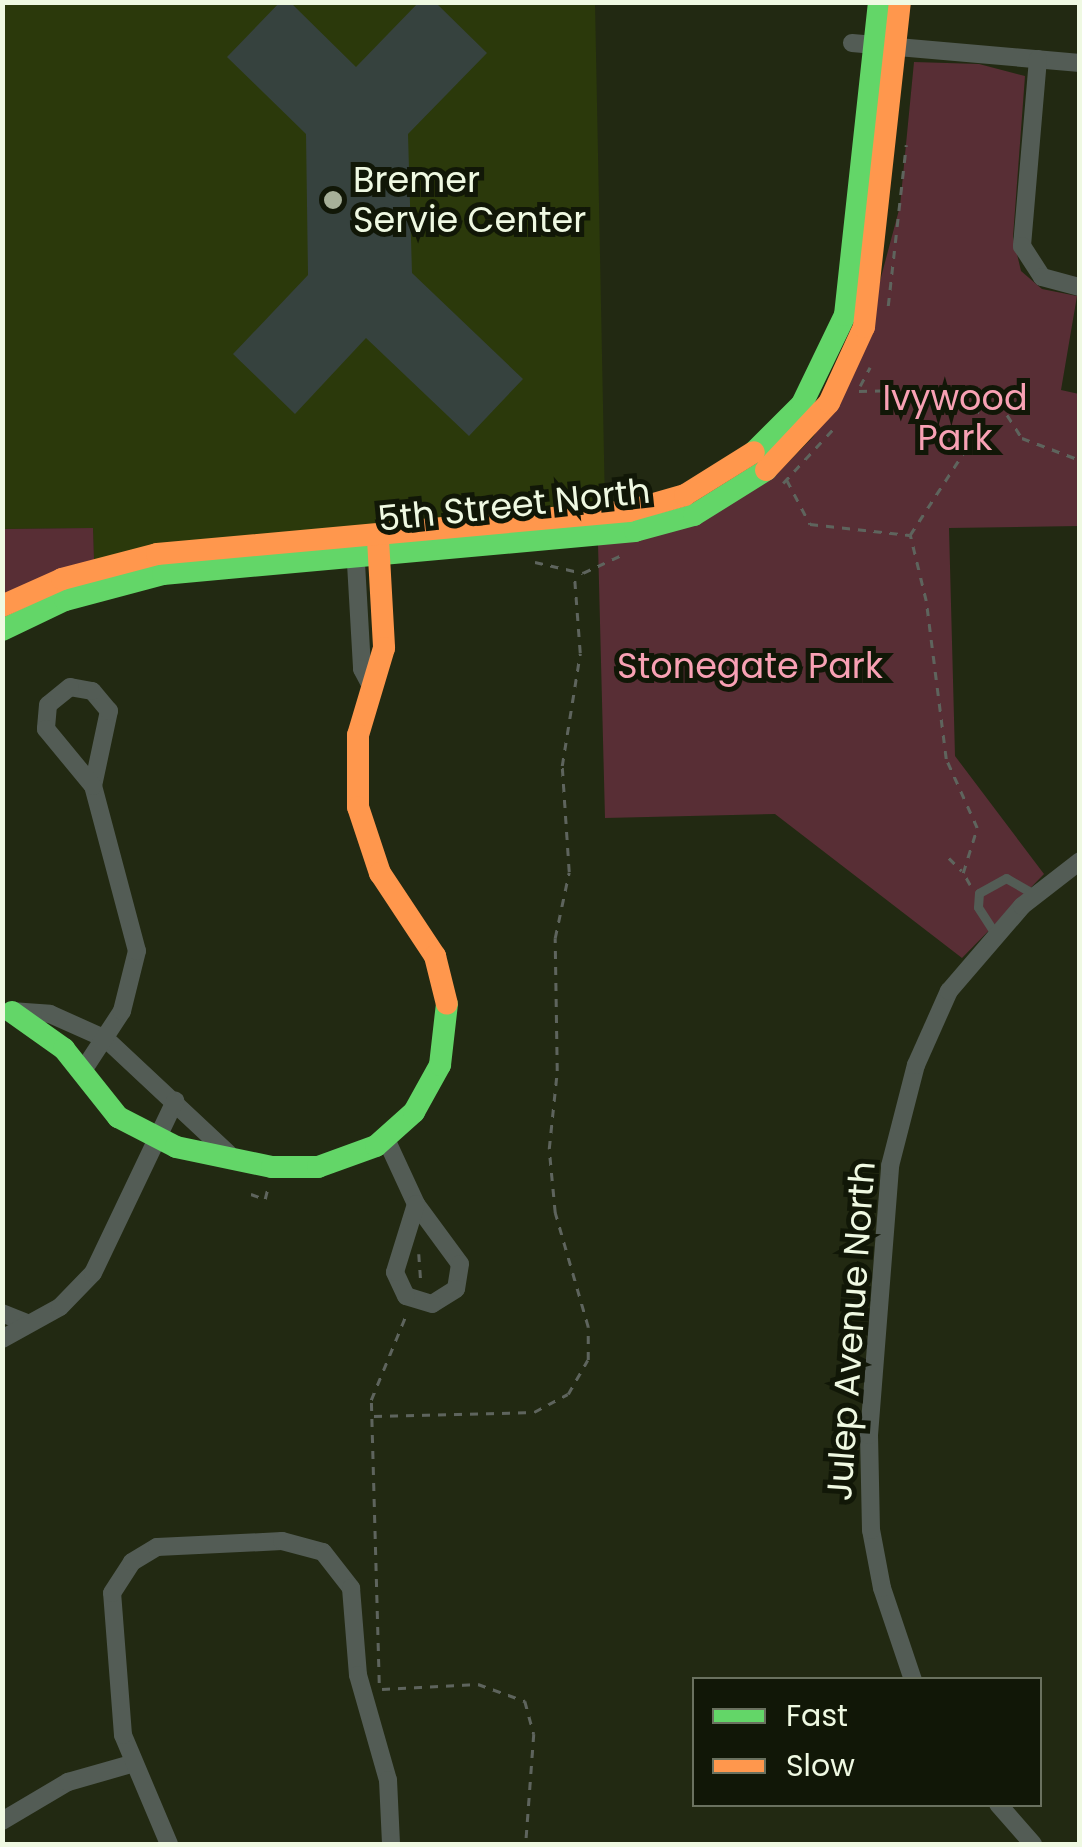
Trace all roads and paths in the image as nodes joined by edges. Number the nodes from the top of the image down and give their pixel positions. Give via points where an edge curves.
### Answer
1 (879, 2) edge
2 (900, 2) edge
3 (874, 45) junction
4 (1038, 59) junction
5 (1080, 63) edge
6 (907, 132) dead end
7 (1080, 287) edge
8 (886, 316) dead end
9 (872, 360) dead end
10 (984, 386) junction
11 (858, 390) junction
12 (852, 401) dead end
13 (840, 421) dead end
14 (1080, 460) edge
15 (786, 480) junction
16 (771, 492) dead end
17 (910, 535) junction
18 (367, 545) junction
19 (638, 550) dead end
20 (526, 561) dead end
21 (574, 572) junction
22 (2, 606) edge
23 (2, 630) edge
24 (92, 786) junction
25 (949, 858) dead end
26 (1080, 861) edge
27 (964, 873) junction
28 (978, 893) junction
29 (1036, 895) junction
30 (996, 935) junction
31 (7, 1011) edge
32 (106, 1039) junction
33 (82, 1072) junction
34 (175, 1101) junction
35 (154, 1138) junction
36 (386, 1139) junction
37 (228, 1154) junction
38 (267, 1178) dead end
39 (251, 1194) dead end
40 (416, 1204) junction
41 (416, 1243) dead end
42 (418, 1292) dead end
43 (410, 1308) dead end
44 (2, 1314) edge
45 (27, 1323) junction
46 (2, 1339) edge
47 (374, 1416) junction
48 (911, 1677) edge
49 (131, 1764) junction
50 (1001, 1807) edge
51 (2, 1821) edge
52 (169, 1844) edge
53 (391, 1844) edge
54 (526, 1844) edge
55 (1032, 1844) edge

1 - 3 street, 5th Street North
2 - 3 street, 5th Street North
3 - 4 street
3 - 18 street, 5th Street North via 867,313 843,380 795,446 733,495 655,527
4 - 5 street
4 - 7 street via 1022,246 1042,277
6 - 8 path
9 - 11 path
10 - 11 path
10 - 14 path via 994,391 1022,438
10 - 17 path via 969,444
11 - 12 path
13 - 15 path
15 - 16 path
15 - 17 path via 810,524
17 - 27 path via 926,601 946,759 977,828
18 - 22 street, 5th Street North via 134,558 62,578
18 - 23 street, 5th Street North via 129,580
18 - 36 street via 384,648 356,754 359,817 380,873 435,956 448,1007 433,1082
19 - 21 path
20 - 21 path
21 - 47 path via 579,661 562,766 568,872 556,938 557,1064 549,1150 556,1213 589,1333 588,1360 568,1394 539,1411
24 - 24 street via 109,711 92,690 70,688 48,705 46,729
24 - 32 street via 137,951 131,990
25 - 27 path
26 - 29 street, Julep Avenue North
27 - 28 path
28 - 29 lane via 1006,878
28 - 30 lane via 978,907
29 - 30 street, Julep Avenue North
30 - 48 street, Julep Avenue North via 949,991 916,1066 890,1166 869,1435 872,1530 882,1588
31 - 32 street via 50,1014
31 - 33 street via 56,1042
32 - 33 street
32 - 34 street
33 - 35 street via 108,1107
34 - 35 street
34 - 37 street
35 - 37 street
35 - 45 street via 93,1272 60,1306
36 - 37 street via 311,1168 272,1167
36 - 40 street
38 - 39 path via 266,1198
40 - 40 street via 395,1272 406,1296 432,1304 453,1292 460,1264
41 - 42 path via 424,1274
43 - 47 path via 374,1386
44 - 45 street
45 - 46 street
47 - 54 path via 380,1690 478,1684 524,1701 534,1734
49 - 51 street via 60,1786
49 - 52 street
49 - 53 street via 114,1684 114,1587 137,1558 179,1543 297,1542 328,1556 346,1577 359,1686 388,1780
50 - 55 street

